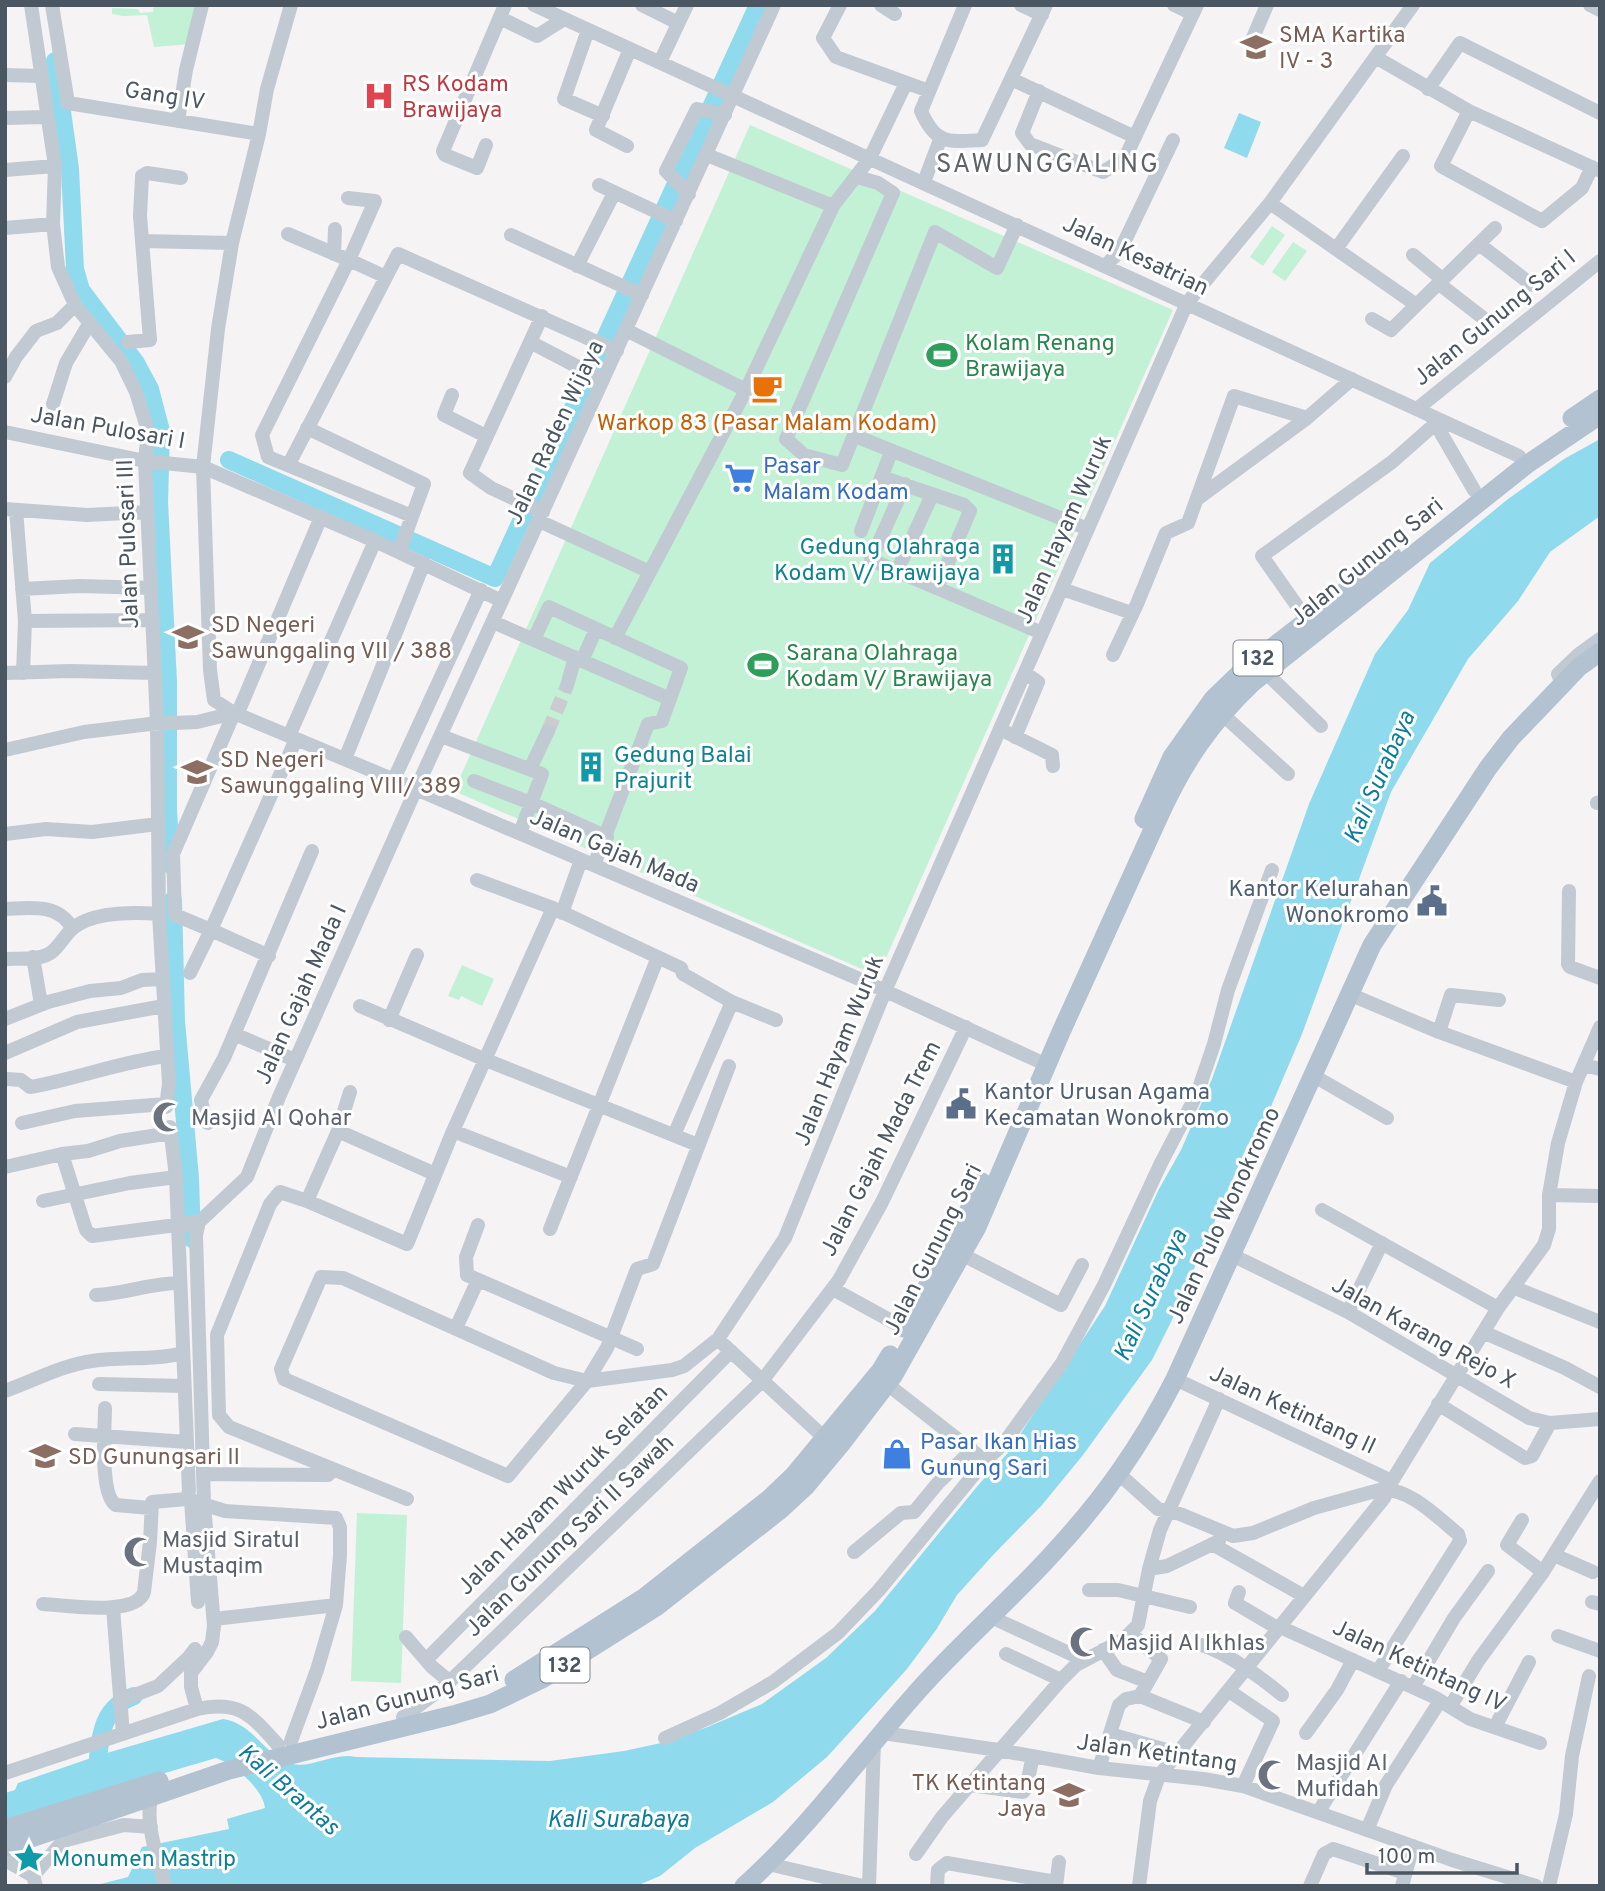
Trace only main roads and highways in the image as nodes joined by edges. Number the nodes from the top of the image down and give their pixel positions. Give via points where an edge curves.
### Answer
1 (1600, 399) edge
2 (1600, 415) edge
3 (1396, 560) junction
4 (1600, 652) edge
5 (1154, 811) junction
6 (1043, 1062) junction
7 (831, 1444) junction
8 (538, 1674) junction
9 (280, 1747) junction
10 (146, 1793) junction
11 (5, 1829) edge
12 (5, 1847) edge
13 (744, 1886) edge

1 - 3 main road, Jalan Gunung Sari / 132 via 1474,490
2 - 3 main road, Jalan Gunung Sari / 132
3 - 5 main road, Jalan Gunung Sari / 132 via 1221,713
3 - 5 main road, Jalan Gunung Sari / 132 via 1307,620 1213,699 1172,757
4 - 13 main road, Jalan Pulo Wonokromo via 1524,722 1488,768 1372,945 1175,1379 1119,1474 1055,1551 917,1691 839,1785
5 - 6 main road, Jalan Gunung Sari / 132
6 - 7 main road, Jalan Gunung Sari / 132 via 963,1223 881,1370
6 - 7 main road, Jalan Gunung Sari / 132 via 977,1227 887,1384
7 - 8 main road, Jalan Gunung Sari / 132 via 806,1486 751,1534 656,1607
8 - 9 main road, Jalan Gunung Sari / 132 via 403,1717
8 - 9 main road, Jalan Gunung Sari / 132 via 490,1704 466,1711
9 - 10 main road, Jalan Gunung Sari / 132
10 - 11 main road, 132
10 - 12 main road, 132

